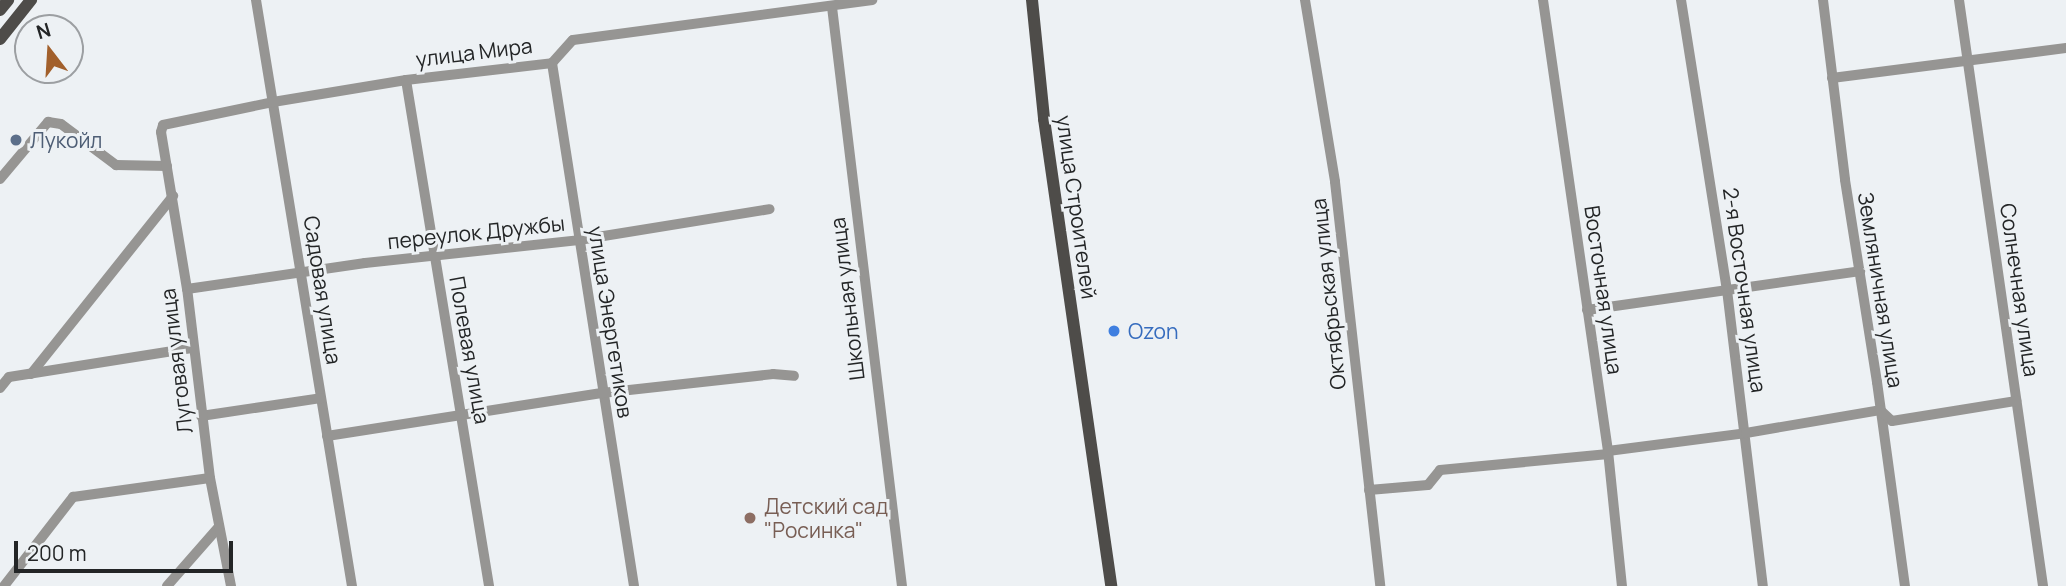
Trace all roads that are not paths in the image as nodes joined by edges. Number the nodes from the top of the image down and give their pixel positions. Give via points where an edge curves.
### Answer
1 (8, 0) edge
2 (31, 0) edge
3 (256, 0) edge
4 (872, 0) edge
5 (1032, 0) edge
6 (1305, 0) edge
7 (1543, 0) edge
8 (1681, 0) edge
9 (1823, 0) edge
10 (1959, 0) edge
11 (832, 7) junction
12 (0, 10) edge
13 (0, 39) edge
14 (2066, 48) edge
15 (1968, 62) junction
16 (552, 63) junction
17 (1832, 78) junction
18 (406, 80) junction
19 (273, 102) junction
20 (161, 131) joint
21 (167, 166) junction
22 (0, 179) edge
23 (173, 196) junction
24 (770, 209) dead end
25 (579, 240) junction
26 (435, 258) junction
27 (1860, 271) junction
28 (300, 273) junction
29 (187, 289) junction
30 (1727, 290) junction
31 (1587, 310) junction
32 (192, 348) junction
33 (31, 374) junction
34 (794, 376) dead end
35 (0, 388) edge
36 (602, 393) junction
37 (321, 398) junction
38 (2016, 401) junction
39 (1880, 410) junction
40 (201, 416) junction
41 (462, 417) junction
42 (1746, 433) junction
43 (327, 436) junction
44 (1608, 452) junction
45 (210, 478) junction
46 (1368, 491) junction
47 (218, 527) junction
48 (4, 586) edge
49 (167, 586) edge
50 (231, 586) edge
51 (352, 586) edge
52 (489, 586) edge
53 (634, 586) edge
54 (902, 586) edge
55 (1111, 586) edge
56 (1380, 586) edge
57 (1622, 586) edge
58 (1763, 586) edge
59 (1905, 586) edge
60 (2043, 586) edge

1 - 12 main road
2 - 13 main road
3 - 19 street, Садовая улица
4 - 11 street, улица Мира
5 - 55 main road, улица Строителей via 1044,119
6 - 46 street, Октябрьская улица via 1335,182
7 - 31 street, Восточная улица
8 - 30 street, 2-я Восточная улица
9 - 17 street, Земляничная улица
10 - 15 street, Солнечная улица
11 - 16 street, улица Мира via 573,40
11 - 54 street, Школьная улица
14 - 15 street
15 - 17 street
15 - 38 street, Солнечная улица
16 - 18 street, улица Мира
16 - 25 street, улица Энергетиков
17 - 27 street, Земляничная улица
18 - 19 street, улица Мира
18 - 26 street, Полевая улица
19 - 20 street, улица Мира via 170,122
19 - 28 street, Садовая улица
20 - 21 street, Луговая улица
21 - 22 street via 116,165 61,124 48,122
21 - 23 street, Луговая улица
23 - 29 street, Луговая улица
23 - 33 street
24 - 25 street, переулок Дружбы
25 - 26 street, переулок Дружбы
25 - 36 street, улица Энергетиков
26 - 28 street, переулок Дружбы
26 - 41 street, Полевая улица
27 - 30 street
27 - 39 street, Земляничная улица
28 - 29 street, переулок Дружбы
28 - 37 street, Садовая улица
29 - 32 street, Луговая улица
30 - 31 street
30 - 42 street, 2-я Восточная улица
31 - 44 street, Восточная улица
32 - 33 street
32 - 40 street, Луговая улица
33 - 35 street via 9,377
34 - 36 street via 773,374
36 - 41 street
36 - 53 street, улица Энергетиков
37 - 40 street
37 - 43 street, Садовая улица
38 - 39 street via 1892,421
38 - 60 street, Солнечная улица
39 - 42 street
39 - 59 street, Земляничная улица
40 - 45 street, Луговая улица
41 - 43 street
41 - 52 street, Полевая улица
42 - 44 street
42 - 58 street, 2-я Восточная улица
43 - 51 street, Садовая улица
44 - 46 street via 1440,470 1428,485
44 - 57 street, Восточная улица
45 - 47 street, Луговая улица
45 - 48 street via 73,497
46 - 56 street, Октябрьская улица
47 - 49 street
47 - 50 street, Луговая улица

